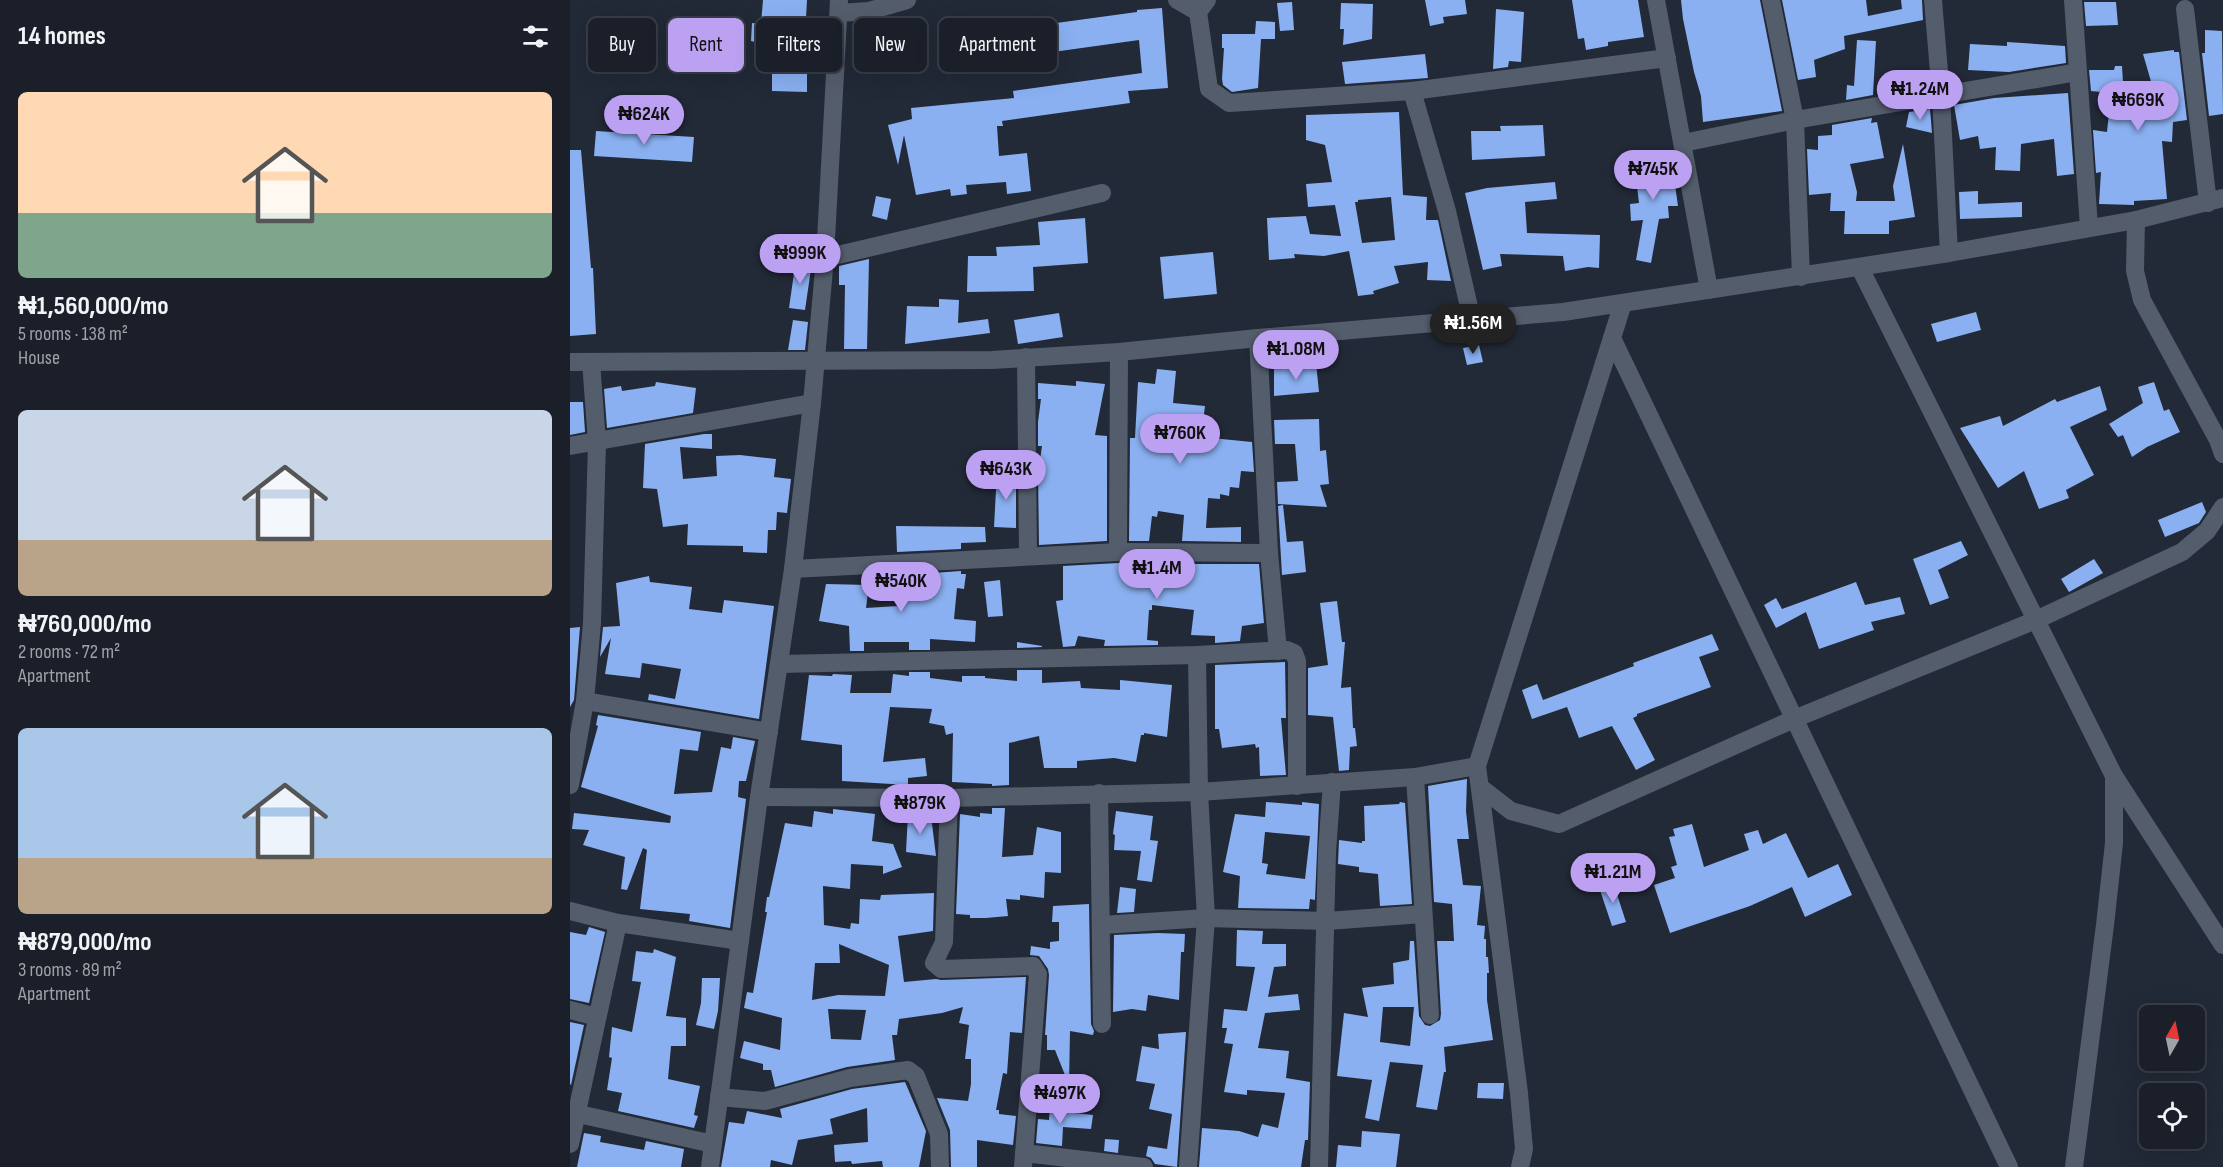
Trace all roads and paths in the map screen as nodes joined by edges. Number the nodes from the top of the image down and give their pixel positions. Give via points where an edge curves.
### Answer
1 (907, 0) edge
2 (1177, 0) edge
3 (1656, 0) edge
4 (1771, 0) edge
5 (1933, 0) edge
6 (2073, 0) edge
7 (839, 6) edge
8 (1202, 6) edge
9 (2185, 9) dead end
10 (1667, 58) junction
11 (2078, 72) junction
12 (1412, 91) junction
13 (1941, 96) junction
14 (1796, 120) junction
15 (1683, 143) junction
16 (1102, 193) dead end
17 (2216, 201) edge
18 (2136, 220) junction
19 (2090, 227) junction
20 (1948, 253) junction
21 (825, 258) junction
22 (1860, 267) junction
23 (1800, 277) junction
24 (1709, 290) junction
25 (1623, 303) junction
26 (1472, 320) junction
27 (1258, 338) junction
28 (1612, 338) junction
29 (1119, 352) junction
30 (1026, 357) junction
31 (816, 361) junction
32 (570, 362) edge
33 (591, 362) junction
34 (812, 403) junction
35 (597, 442) junction
36 (570, 446) edge
37 (2223, 454) edge
38 (2223, 507) edge
39 (1118, 552) junction
40 (1269, 553) junction
41 (1028, 555) junction
42 (793, 569) junction
43 (2037, 620) junction
44 (1278, 651) junction
45 (1197, 655) junction
46 (780, 663) junction
47 (585, 701) junction
48 (1794, 719) junction
49 (769, 732) junction
50 (1477, 766) junction
51 (2114, 776) junction
52 (1414, 777) junction
53 (1332, 782) junction
54 (570, 784) edge
55 (1297, 786) junction
56 (1480, 787) junction
57 (1199, 792) junction
58 (1099, 793) junction
59 (759, 797) junction
60 (949, 798) junction
61 (570, 911) edge
62 (1423, 914) junction
63 (1206, 918) junction
64 (1327, 921) junction
65 (618, 923) junction
66 (1102, 925) junction
67 (740, 941) junction
68 (2223, 945) edge
69 (570, 1010) edge
70 (1430, 1015) dead end
71 (597, 1017) junction
72 (1102, 1024) dead end
73 (719, 1097) junction
74 (573, 1113) edge
75 (570, 1144) edge
76 (713, 1144) junction
77 (1023, 1160) edge
78 (710, 1167) edge
79 (940, 1167) edge
80 (1144, 1167) edge
81 (1188, 1167) edge
82 (1319, 1167) edge
83 (1520, 1167) edge
84 (2009, 1167) edge
85 (2074, 1167) edge

1 - 7 street via 869,11
2 - 8 street
3 - 10 street
4 - 14 street
5 - 13 street
6 - 11 street
7 - 21 street
8 - 12 street via 1209,89 1229,103
9 - 17 street
10 - 12 street
10 - 15 street
11 - 13 street
11 - 19 street
12 - 26 street via 1447,211
13 - 14 street
13 - 20 street
14 - 15 street
14 - 23 street
15 - 24 street
16 - 21 street
17 - 18 street
18 - 19 street
18 - 37 street via 2135,271 2142,300
19 - 20 street
20 - 22 street
21 - 31 street
22 - 23 street
22 - 43 street
23 - 24 street
24 - 25 street
25 - 26 street
25 - 28 street
26 - 27 street
27 - 29 street
27 - 40 street
28 - 48 street
28 - 50 street
29 - 30 street
29 - 39 street
30 - 31 street
30 - 41 street
31 - 33 street
31 - 34 street
32 - 33 street
33 - 35 street
34 - 35 street
34 - 42 street
35 - 36 street
35 - 47 street
38 - 43 street via 2207,531 2182,552
39 - 40 street
39 - 41 street
40 - 44 street
41 - 42 street
42 - 46 street
43 - 48 street
43 - 51 street
44 - 45 street
44 - 55 street via 1294,653 1297,661
45 - 46 street
45 - 57 street
46 - 49 street
47 - 49 street
47 - 54 street
48 - 56 street via 1559,824 1511,811
48 - 84 street
49 - 59 street
50 - 52 street
50 - 56 street
51 - 68 street
51 - 85 street via 2114,843 2107,913
52 - 53 street
52 - 62 street
53 - 55 street
53 - 64 street
55 - 57 street
56 - 83 street via 1519,1093 1524,1149
57 - 58 street
57 - 63 street
58 - 60 street
58 - 66 street
59 - 60 street
59 - 67 street
60 - 77 street via 944,942 934,963 941,969 1033,966 1038,974
61 - 65 street
62 - 64 street
62 - 70 street
63 - 64 street
63 - 66 street
63 - 81 street
64 - 82 street
65 - 67 street
65 - 71 street
66 - 72 street
67 - 73 street
69 - 71 street
71 - 74 street
73 - 76 street
73 - 79 street via 765,1101 850,1078 908,1070 916,1076 939,1134
74 - 75 street
74 - 76 street
76 - 78 street
77 - 80 street

